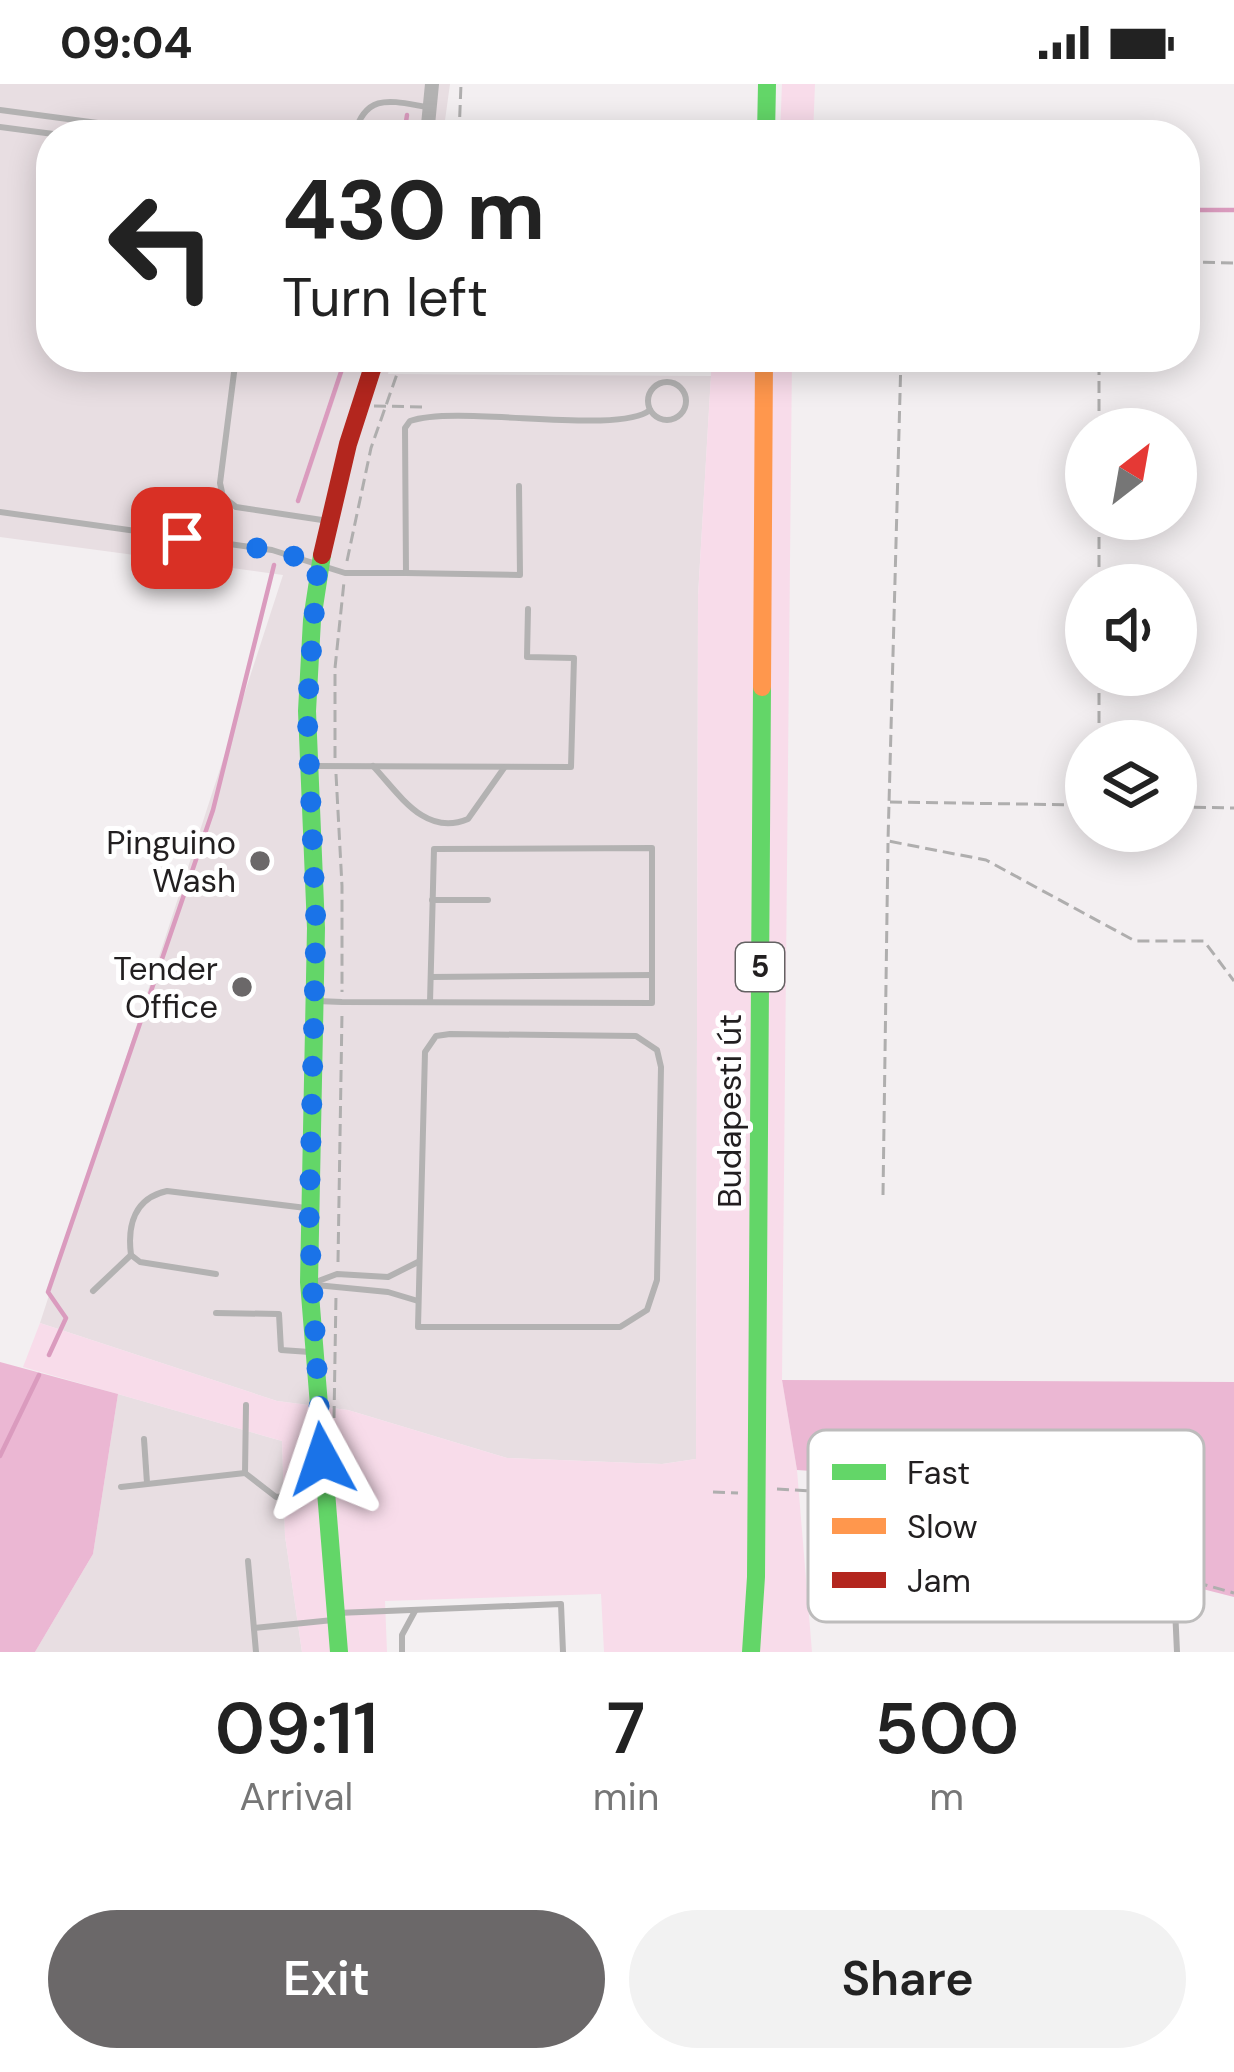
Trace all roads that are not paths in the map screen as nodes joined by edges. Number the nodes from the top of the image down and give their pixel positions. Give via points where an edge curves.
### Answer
1 (432, 84) edge
2 (766, 84) edge
3 (430, 107) junction
4 (0, 110) edge
5 (75, 120) edge
6 (359, 120) edge
7 (429, 120) edge
8 (766, 120) edge
9 (0, 127) edge
10 (36, 132) edge
11 (234, 372) edge
12 (368, 372) edge
13 (764, 372) edge
14 (650, 410) junction
15 (519, 420) junction
16 (519, 431) dead end
17 (519, 486) dead end
18 (0, 512) edge
19 (326, 520) junction
20 (318, 563) junction
21 (406, 573) junction
22 (528, 609) dead end
23 (309, 766) junction
24 (374, 766) junction
25 (504, 767) junction
26 (432, 900) junction
27 (488, 900) dead end
28 (652, 975) junction
29 (431, 977) junction
30 (314, 1001) junction
31 (430, 1002) junction
32 (309, 1208) junction
33 (130, 1255) junction
34 (418, 1262) junction
35 (217, 1274) dead end
36 (388, 1276) junction
37 (310, 1284) junction
38 (93, 1291) dead end
39 (388, 1292) junction
40 (418, 1301) junction
41 (216, 1313) dead end
42 (314, 1352) junction
43 (246, 1405) dead end
44 (144, 1439) dead end
45 (245, 1473) junction
46 (147, 1484) junction
47 (121, 1487) dead end
48 (326, 1492) junction
49 (248, 1561) dead end
50 (756, 1577) junction
51 (416, 1609) junction
52 (336, 1617) junction
53 (1176, 1622) edge
54 (254, 1628) junction
55 (256, 1652) edge
56 (339, 1652) edge
57 (402, 1652) edge
58 (563, 1652) edge
59 (751, 1652) edge
60 (763, 1652) edge
61 (1178, 1652) edge

1 - 3 street
2 - 8 main road
3 - 6 lane via 375,103
3 - 7 street
4 - 5 lane
9 - 10 lane
11 - 19 lane via 223,497 236,507
12 - 19 main road
13 - 50 main road, Budapesti út / 5 via 747,1491
14 - 14 lane via 672,419 685,406 684,394 671,382 658,384
14 - 15 lane via 632,420
15 - 16 lane
15 - 21 lane via 410,421
17 - 21 lane via 520,575
18 - 20 lane
19 - 20 main road
20 - 21 lane via 345,573
20 - 23 main road
22 - 25 lane via 527,657 574,658 571,767
23 - 24 lane
23 - 30 main road
24 - 25 lane
24 - 25 lane via 422,818 439,825 468,819
26 - 27 lane
26 - 28 lane via 434,849 652,848
26 - 29 lane
28 - 29 lane
28 - 31 lane via 652,1004
29 - 31 lane
30 - 31 lane
30 - 32 main road
32 - 33 lane via 149,1195 138,1205
32 - 37 main road
33 - 35 lane
33 - 38 lane
34 - 36 lane
34 - 40 lane
34 - 40 lane via 428,1042 450,1034 636,1036 657,1050 657,1280 646,1310 620,1328 418,1327
36 - 37 lane via 338,1274
36 - 39 lane
37 - 39 lane
37 - 42 main road
39 - 40 lane
41 - 42 lane via 279,1315 281,1349
42 - 48 main road
43 - 45 lane
44 - 46 lane
45 - 46 lane
45 - 48 lane via 276,1497
46 - 47 lane
48 - 52 main road
49 - 54 lane
50 - 59 main road, Budapesti út / 5
50 - 60 main road, Budapesti út / 5
51 - 52 lane
51 - 57 lane
51 - 58 lane via 561,1604
52 - 54 lane
52 - 56 main road
53 - 61 lane
54 - 55 lane

